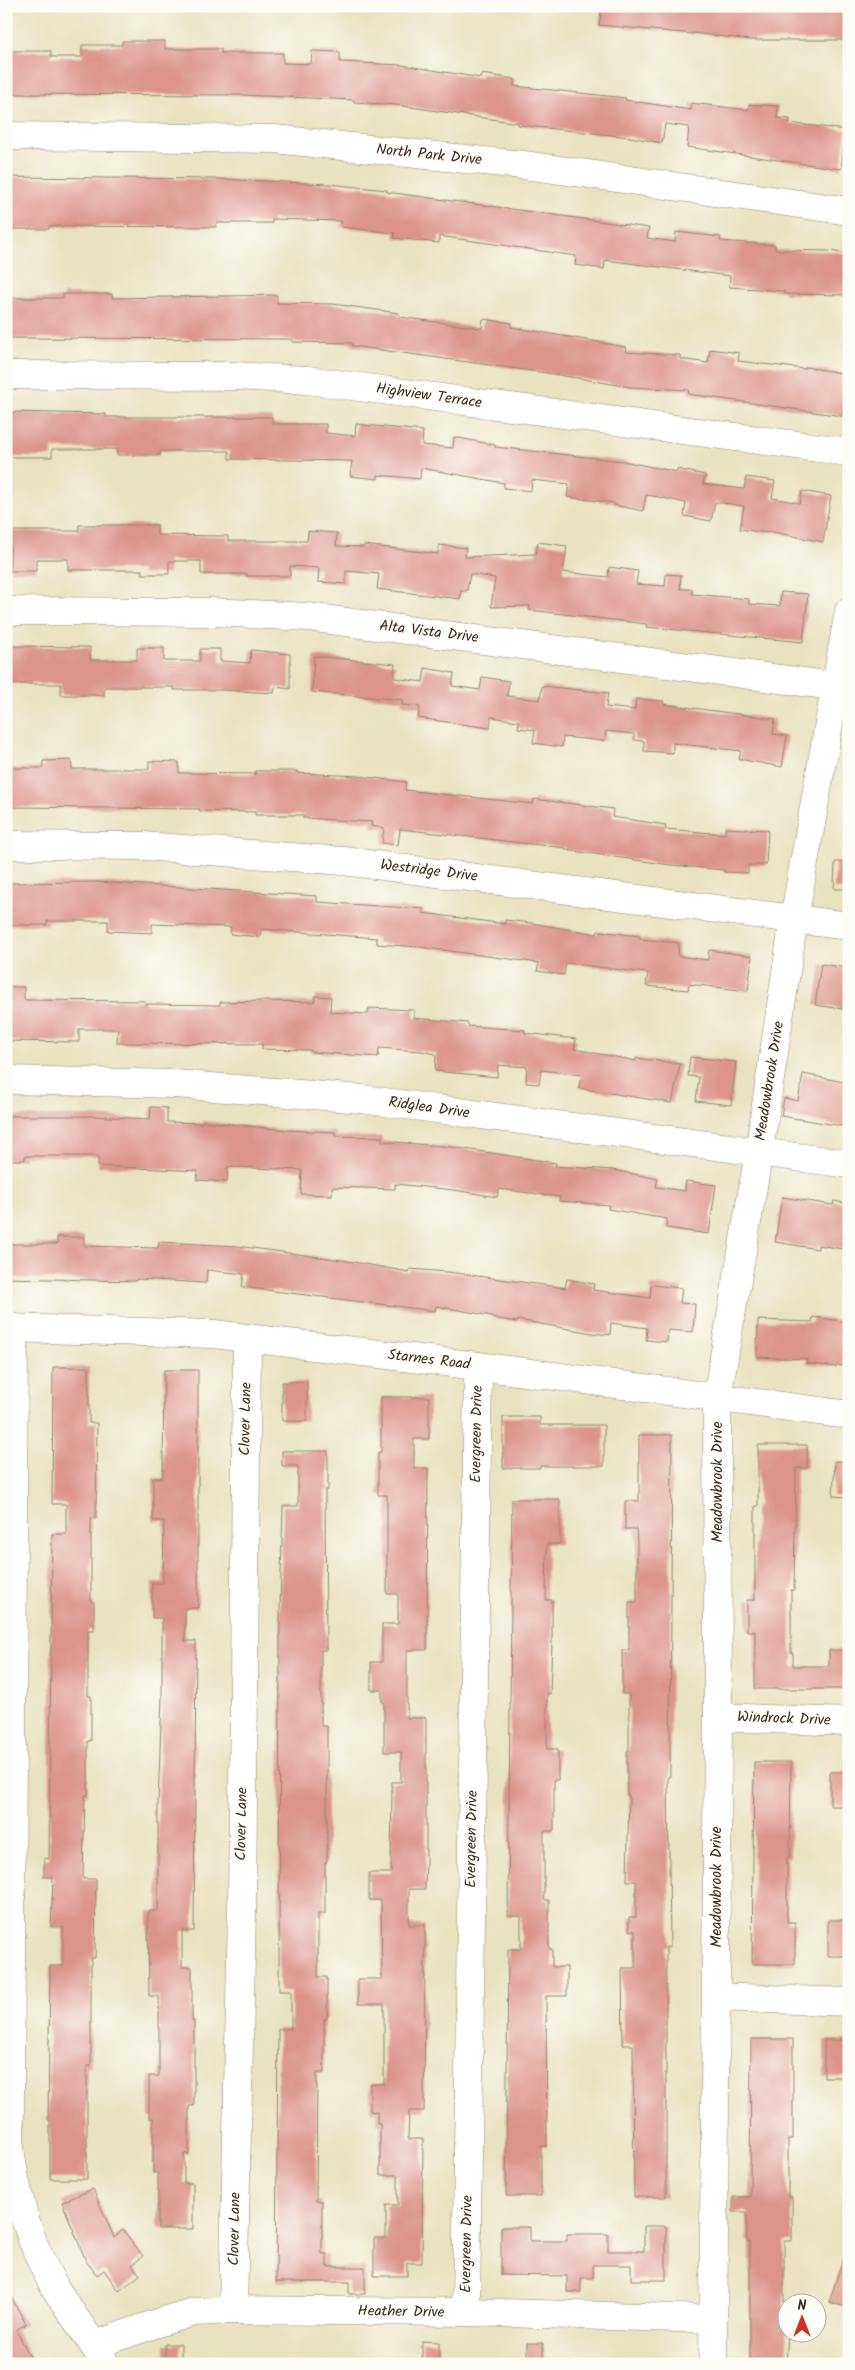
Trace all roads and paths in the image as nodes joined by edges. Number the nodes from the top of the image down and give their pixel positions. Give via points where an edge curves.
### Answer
1 (6, 136) edge
2 (849, 211) edge
3 (6, 374) edge
4 (849, 452) edge
5 (6, 611) edge
6 (849, 611) edge
7 (842, 688) edge
8 (6, 845) edge
9 (794, 919) junction
10 (849, 926) edge
11 (6, 1080) edge
12 (759, 1152) junction
13 (849, 1164) edge
14 (10, 1328) edge
15 (247, 1338) junction
16 (478, 1366) junction
17 (718, 1398) junction
18 (849, 1416) edge
19 (718, 1717) junction
20 (849, 1722) edge
21 (716, 1998) junction
22 (849, 2002) edge
23 (233, 2310) junction
24 (466, 2312) junction
25 (713, 2319) junction
26 (100, 2355) edge
27 (713, 2364) edge

1 - 2 street, North Park Drive via 275,139 532,166
3 - 4 street, Highview Terrace via 236,376 307,380
5 - 7 street, Alta Vista Drive via 212,612 308,617
6 - 7 street, Meadowbrook Drive
7 - 9 street, Meadowbrook Drive
8 - 9 street, Westridge Drive via 144,846 344,861
9 - 10 street, Westridge Drive
9 - 12 street, Meadowbrook Drive
11 - 12 street, Ridglea Drive via 174,1084 362,1099
12 - 13 street, Ridglea Drive
12 - 17 street, Meadowbrook Drive
14 - 15 street, Starnes Road via 214,1334
14 - 26 street via 10,2148 14,2182 29,2233 54,2286
15 - 16 street, Starnes Road
15 - 23 street, Clover Lane via 242,1921
16 - 17 street, Starnes Road
16 - 24 street, Evergreen Drive
17 - 18 street, Starnes Road
17 - 19 street, Meadowbrook Drive
19 - 20 street, Windrock Drive
19 - 21 street, Meadowbrook Drive
21 - 22 street
21 - 25 street, Meadowbrook Drive
23 - 24 street, Heather Drive
23 - 26 street, Heather Drive via 194,2312 160,2322
24 - 25 street, Heather Drive
25 - 27 street, Meadowbrook Drive

